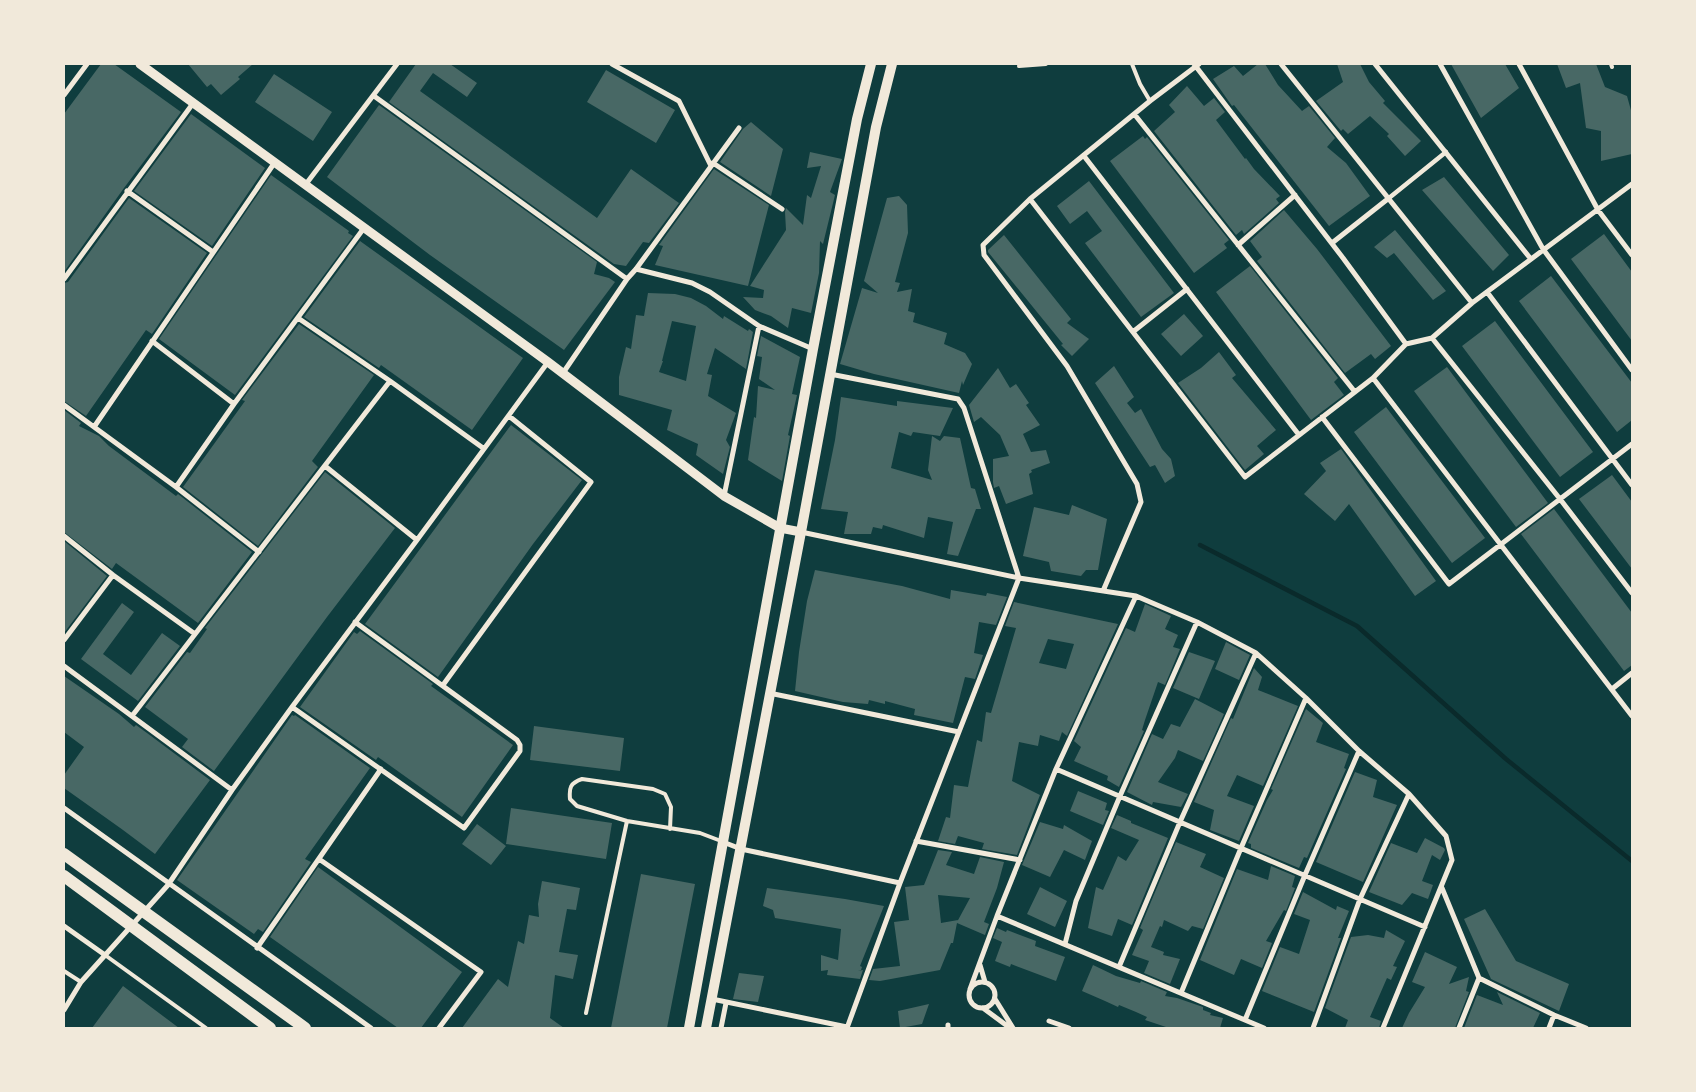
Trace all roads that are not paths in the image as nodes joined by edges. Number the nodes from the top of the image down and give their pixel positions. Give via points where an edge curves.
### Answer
1 (87, 64) edge
2 (140, 64) edge
3 (397, 64) edge
4 (612, 64) edge
5 (871, 64) edge
6 (892, 64) edge
7 (1046, 64) edge
8 (1132, 64) edge
9 (1281, 64) edge
10 (1375, 64) edge
11 (1440, 64) edge
12 (1519, 64) edge
13 (1196, 65) edge
14 (1019, 66) dead end
15 (64, 95) edge
16 (374, 96) junction
17 (1150, 101) junction
18 (194, 102) junction
19 (1135, 115) junction
20 (739, 128) dead end
21 (1446, 152) junction
22 (1084, 156) junction
23 (275, 162) junction
24 (712, 165) junction
25 (306, 184) junction
26 (1632, 184) edge
27 (128, 191) junction
28 (1295, 195) junction
29 (1389, 198) junction
30 (1030, 199) junction
31 (782, 209) dead end
32 (1598, 210) junction
33 (364, 228) junction
34 (1332, 243) junction
35 (1238, 245) junction
36 (1543, 249) junction
37 (213, 252) junction
38 (1632, 255) edge
39 (1530, 258) junction
40 (636, 269) junction
41 (64, 279) edge
42 (627, 279) junction
43 (1187, 290) junction
44 (1487, 292) junction
45 (1472, 302) junction
46 (298, 318) junction
47 (759, 326) junction
48 (1134, 331) junction
49 (1432, 338) junction
50 (152, 341) junction
51 (1406, 344) junction
52 (813, 349) junction
53 (548, 362) junction
54 (1632, 370) edge
55 (563, 373) junction
56 (830, 374) junction
57 (1373, 378) junction
58 (390, 381) junction
59 (1355, 392) junction
60 (234, 404) junction
61 (64, 405) edge
62 (508, 416) junction
63 (1322, 417) junction
64 (94, 427) junction
65 (1299, 435) junction
66 (1632, 444) edge
67 (483, 448) junction
68 (1613, 459) junction
69 (325, 466) junction
70 (1632, 485) edge
71 (176, 487) junction
72 (724, 496) junction
73 (1560, 499) junction
74 (780, 528) junction
75 (801, 532) junction
76 (64, 536) edge
77 (417, 540) junction
78 (1500, 544) junction
79 (259, 552) junction
80 (113, 575) junction
81 (1019, 578) junction
82 (1103, 591) junction
83 (1632, 593) edge
84 (1136, 596) junction
85 (355, 622) junction
86 (1197, 622) junction
87 (195, 634) junction
88 (64, 640) edge
89 (1256, 653) junction
90 (64, 666) edge
91 (1632, 673) edge
92 (443, 685) junction
93 (1612, 690) junction
94 (769, 692) junction
95 (1306, 698) junction
96 (292, 707) junction
97 (132, 716) junction
98 (1632, 716) edge
99 (959, 732) junction
100 (1359, 750) junction
101 (1056, 769) junction
102 (381, 770) junction
103 (232, 790) junction
104 (1409, 794) junction
105 (1120, 796) junction
106 (64, 808) edge
107 (627, 821) junction
108 (1180, 822) junction
109 (670, 829) junction
110 (916, 841) junction
111 (722, 842) junction
112 (1241, 848) junction
113 (741, 849) junction
114 (64, 854) edge
115 (319, 859) junction
116 (1020, 860) junction
117 (1305, 875) junction
118 (64, 876) edge
119 (900, 883) junction
120 (168, 884) junction
121 (1442, 888) junction
122 (1360, 899) junction
123 (143, 913) junction
124 (997, 916) junction
125 (64, 926) edge
126 (131, 926) junction
127 (1425, 927) junction
128 (1065, 944) junction
129 (257, 948) junction
130 (105, 955) junction
131 (980, 964) junction
132 (1119, 967) junction
133 (64, 971) edge
134 (1479, 978) junction
135 (81, 982) junction
136 (985, 982) junction
137 (970, 989) junction
138 (1181, 993) junction
139 (712, 999) junction
140 (995, 999) junction
141 (726, 1003) junction
142 (983, 1008) junction
143 (64, 1010) edge
144 (586, 1013) dead end
145 (1554, 1015) junction
146 (1245, 1020) junction
147 (1049, 1021) dead end
148 (206, 1028) edge
149 (270, 1028) edge
150 (305, 1028) edge
151 (371, 1028) edge
152 (439, 1028) edge
153 (689, 1028) edge
154 (706, 1028) edge
155 (721, 1028) edge
156 (847, 1028) edge
157 (1012, 1028) edge
158 (1069, 1028) edge
159 (1264, 1028) edge
160 (1313, 1028) edge
161 (1383, 1028) edge
162 (1459, 1028) edge
163 (1549, 1028) edge
164 (1586, 1028) edge

1 - 15 street
2 - 18 street
3 - 16 street
4 - 24 street via 679,101
5 - 52 main road via 857,119
6 - 56 main road via 876,127
7 - 14 lane
8 - 17 lane
9 - 29 street
10 - 21 street
11 - 36 street
12 - 32 street
13 - 17 street
13 - 28 street
16 - 25 street
16 - 42 street
17 - 19 street
18 - 23 street
18 - 27 street
19 - 22 street
19 - 35 street
20 - 24 street
21 - 29 street
21 - 39 street
22 - 30 street
22 - 43 street
23 - 25 street
23 - 37 street
24 - 31 street
24 - 40 street
25 - 33 street
26 - 32 street
27 - 37 street
27 - 41 street
28 - 34 street
28 - 35 street
29 - 34 street
29 - 45 street
30 - 48 street
30 - 82 street via 983,244 984,255 1067,366 1138,484 1141,502
32 - 36 street
32 - 38 street
33 - 46 street
33 - 53 street
34 - 51 street
35 - 59 street
36 - 39 street
36 - 54 street
37 - 50 street
39 - 44 street
40 - 42 street
40 - 47 street via 692,283
42 - 55 street
43 - 48 street
43 - 65 street
44 - 45 street
44 - 68 street
45 - 49 street
46 - 58 street
46 - 60 street
47 - 52 street
47 - 72 street
48 - 65 street via 1245,476
49 - 51 street
49 - 73 street
50 - 60 street
50 - 64 street
51 - 57 street
52 - 74 main road
53 - 55 street
53 - 62 street
55 - 72 street
56 - 75 main road
56 - 81 street via 958,399 964,408
57 - 59 street
57 - 78 street
58 - 67 street
58 - 69 street
59 - 63 street
60 - 71 street
61 - 64 street
62 - 67 street
62 - 92 street via 591,482
63 - 65 street
63 - 78 street via 1449,584
64 - 71 street
66 - 68 street
67 - 77 street
68 - 70 street
68 - 73 street
69 - 77 street
69 - 79 street
71 - 79 street
72 - 74 street
73 - 78 street
73 - 83 street
74 - 75 street
74 - 111 main road
75 - 81 street
75 - 94 main road
76 - 80 street
77 - 85 street
78 - 93 street
79 - 87 street
80 - 87 street
80 - 88 street
81 - 82 street
81 - 99 street
82 - 84 street
84 - 86 street
84 - 101 street
85 - 92 street
85 - 96 street
86 - 89 street
86 - 105 street
87 - 97 street
89 - 95 street
89 - 108 street
90 - 97 street
91 - 93 street
92 - 102 street via 520,745 520,751 464,828
93 - 98 street
94 - 99 street
94 - 113 main road
95 - 100 street
95 - 112 street
96 - 102 street
96 - 103 street
97 - 103 street
99 - 110 street
100 - 104 street
100 - 117 street
101 - 105 street
101 - 116 street
102 - 115 street
103 - 120 street
104 - 121 street via 1446,836 1452,860
104 - 122 street
105 - 108 street
105 - 128 street via 1076,902
106 - 120 street
107 - 109 lane
107 - 109 lane via 577,806 570,800 574,782 582,779 653,789 665,794 671,807
107 - 144 lane
108 - 112 street
108 - 132 street
109 - 111 lane via 700,833
110 - 116 street
110 - 119 street
111 - 113 street
111 - 153 main road
112 - 117 street
112 - 138 street
113 - 119 street
113 - 139 main road
114 - 123 main road
115 - 129 street
115 - 152 street via 481,972
116 - 124 street
117 - 122 street
117 - 146 street
118 - 126 main road
119 - 156 street
120 - 123 street
120 - 129 street
121 - 127 street
121 - 134 street
122 - 127 street
122 - 160 street
123 - 126 street
123 - 150 main road
124 - 128 street
124 - 131 street
125 - 130 street
126 - 130 street
126 - 149 main road
127 - 161 street
128 - 132 street
129 - 151 street
130 - 135 street
130 - 148 lane
131 - 136 street
131 - 137 street
132 - 138 street
133 - 135 lane
134 - 145 street
134 - 162 street
135 - 143 street
136 - 137 street
136 - 140 street via 994,989
137 - 142 street via 971,1002
138 - 146 street
139 - 141 street
139 - 154 main road
140 - 142 street
140 - 157 street
141 - 155 street
141 - 156 street
142 - 157 street
145 - 163 street
145 - 164 street
146 - 159 street
147 - 158 street

